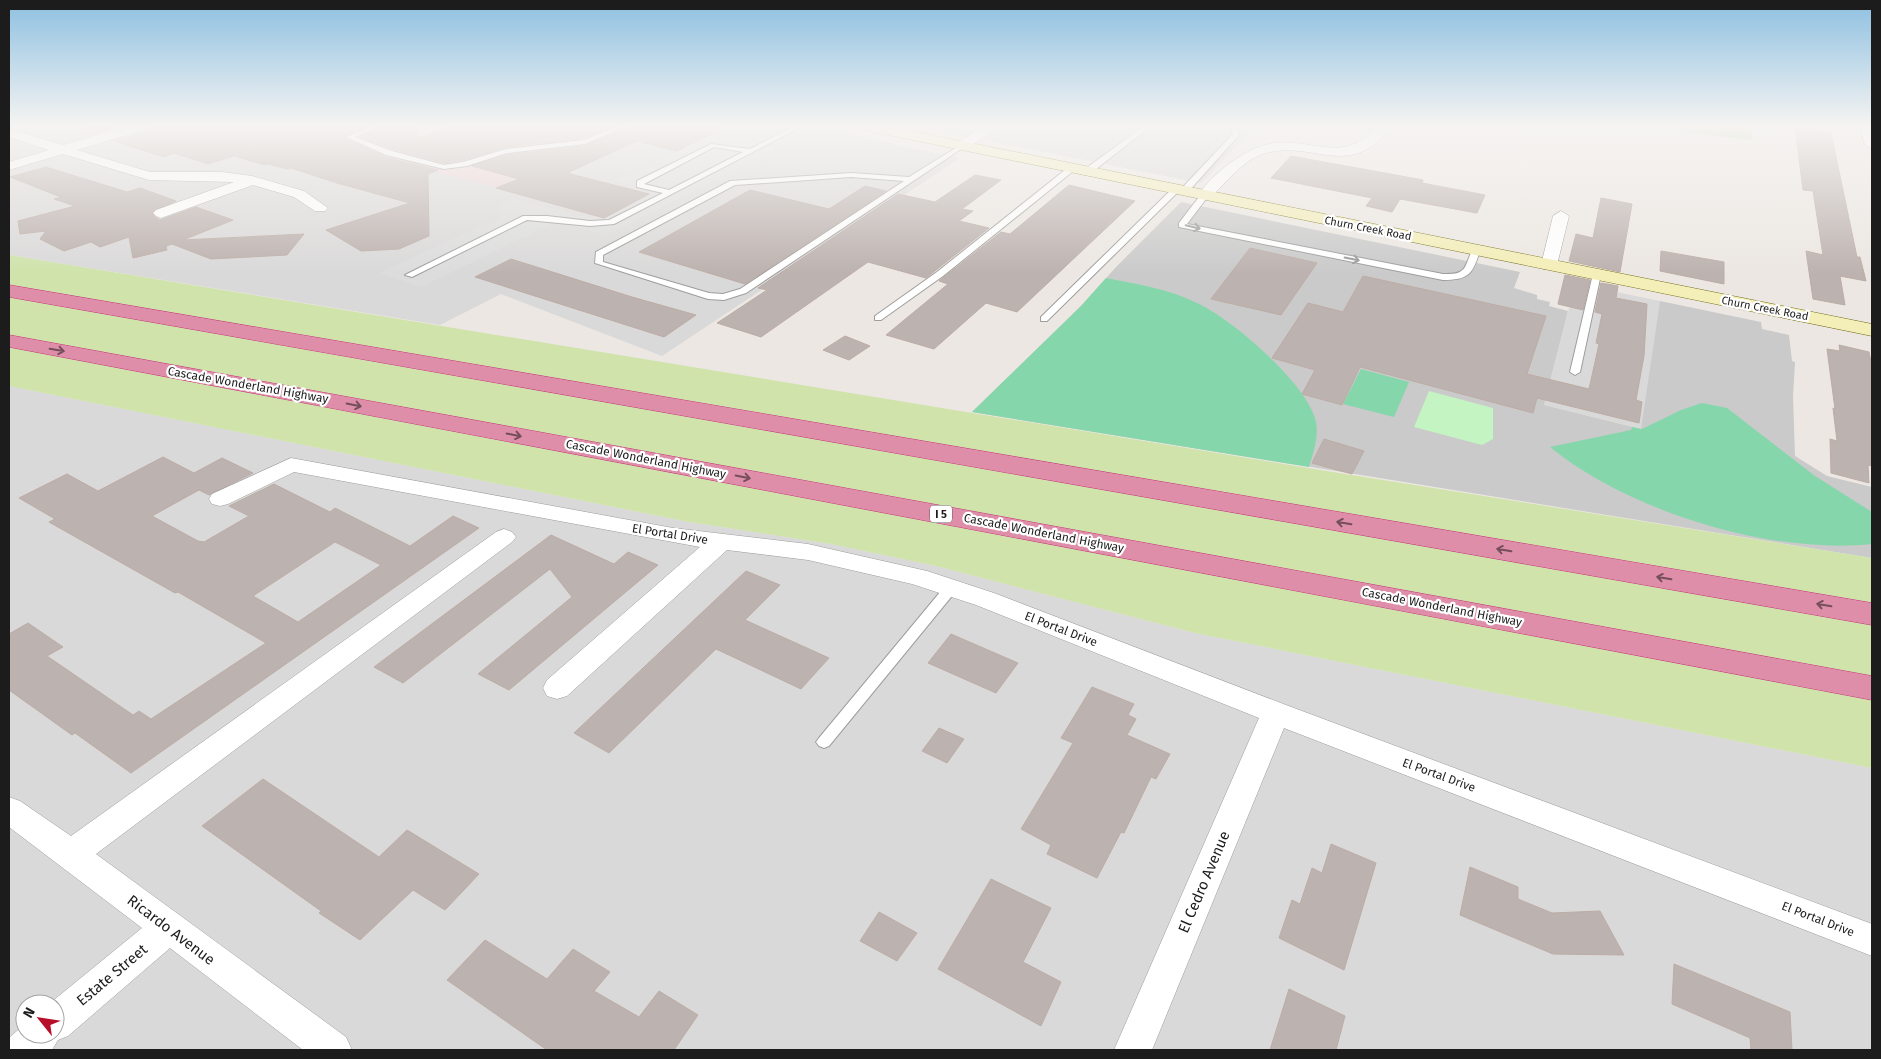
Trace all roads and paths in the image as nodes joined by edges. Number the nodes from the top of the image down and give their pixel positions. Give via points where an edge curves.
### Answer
1 (147, 175) edge
2 (653, 175) edge
3 (703, 175) edge
4 (845, 175) edge
5 (859, 175) edge
6 (918, 175) edge
7 (1074, 175) edge
8 (1108, 175) edge
9 (1195, 175) edge
10 (1229, 175) edge
11 (252, 180) junction
12 (911, 180) junction
13 (1180, 190) junction
14 (670, 192) junction
15 (1205, 195) junction
16 (320, 208) dead end
17 (161, 213) dead end
18 (1561, 216) dead end
19 (1476, 250) junction
20 (1549, 265) junction
21 (1598, 274) junction
22 (409, 275) dead end
23 (9, 291) edge
24 (878, 318) dead end
25 (1044, 319) dead end
26 (1872, 330) edge
27 (9, 341) edge
28 (1575, 372) dead end
29 (220, 499) dead end
30 (504, 537) dead end
31 (721, 542) junction
32 (952, 588) junction
33 (1872, 614) edge
34 (557, 688) dead end
35 (1872, 688) edge
36 (1276, 713) junction
37 (824, 742) dead end
38 (9, 810) edge
39 (71, 854) junction
40 (168, 928) junction
41 (1872, 940) edge
42 (65, 1015) edge
43 (333, 1050) edge
44 (1133, 1050) edge

1 - 11 street via 222,176
2 - 14 lane via 640,185
3 - 14 lane
4 - 12 lane via 733,183 598,254 599,263 708,296 743,291
5 - 12 lane
6 - 12 lane
7 - 24 lane
8 - 13 main road, Churn Creek Road
9 - 13 lane
10 - 15 street
11 - 16 street via 299,194
11 - 17 street
13 - 15 main road, Churn Creek Road
13 - 25 lane
14 - 22 lane via 600,225 526,218
15 - 19 main road, Churn Creek Road
15 -> 19 lane via 1182,225 1443,277 1466,275
18 - 20 street
19 - 20 main road, Churn Creek Road
20 - 21 main road, Churn Creek Road
21 - 26 main road, Churn Creek Road
21 - 28 lane
33 -> 23 highway
27 -> 35 highway, Cascade Wonderland Highway / I 5
29 - 31 street, El Portal Drive via 291,465 673,536
30 - 39 street
31 - 32 street, El Portal Drive via 850,560
31 - 34 street
32 - 36 street, El Portal Drive
32 - 37 lane
36 - 41 street, El Portal Drive
36 - 44 street, El Cedro Avenue
38 - 39 street, Ricardo Avenue
39 - 40 street, Ricardo Avenue
40 - 42 street, Estate Street
40 - 43 street, Ricardo Avenue

